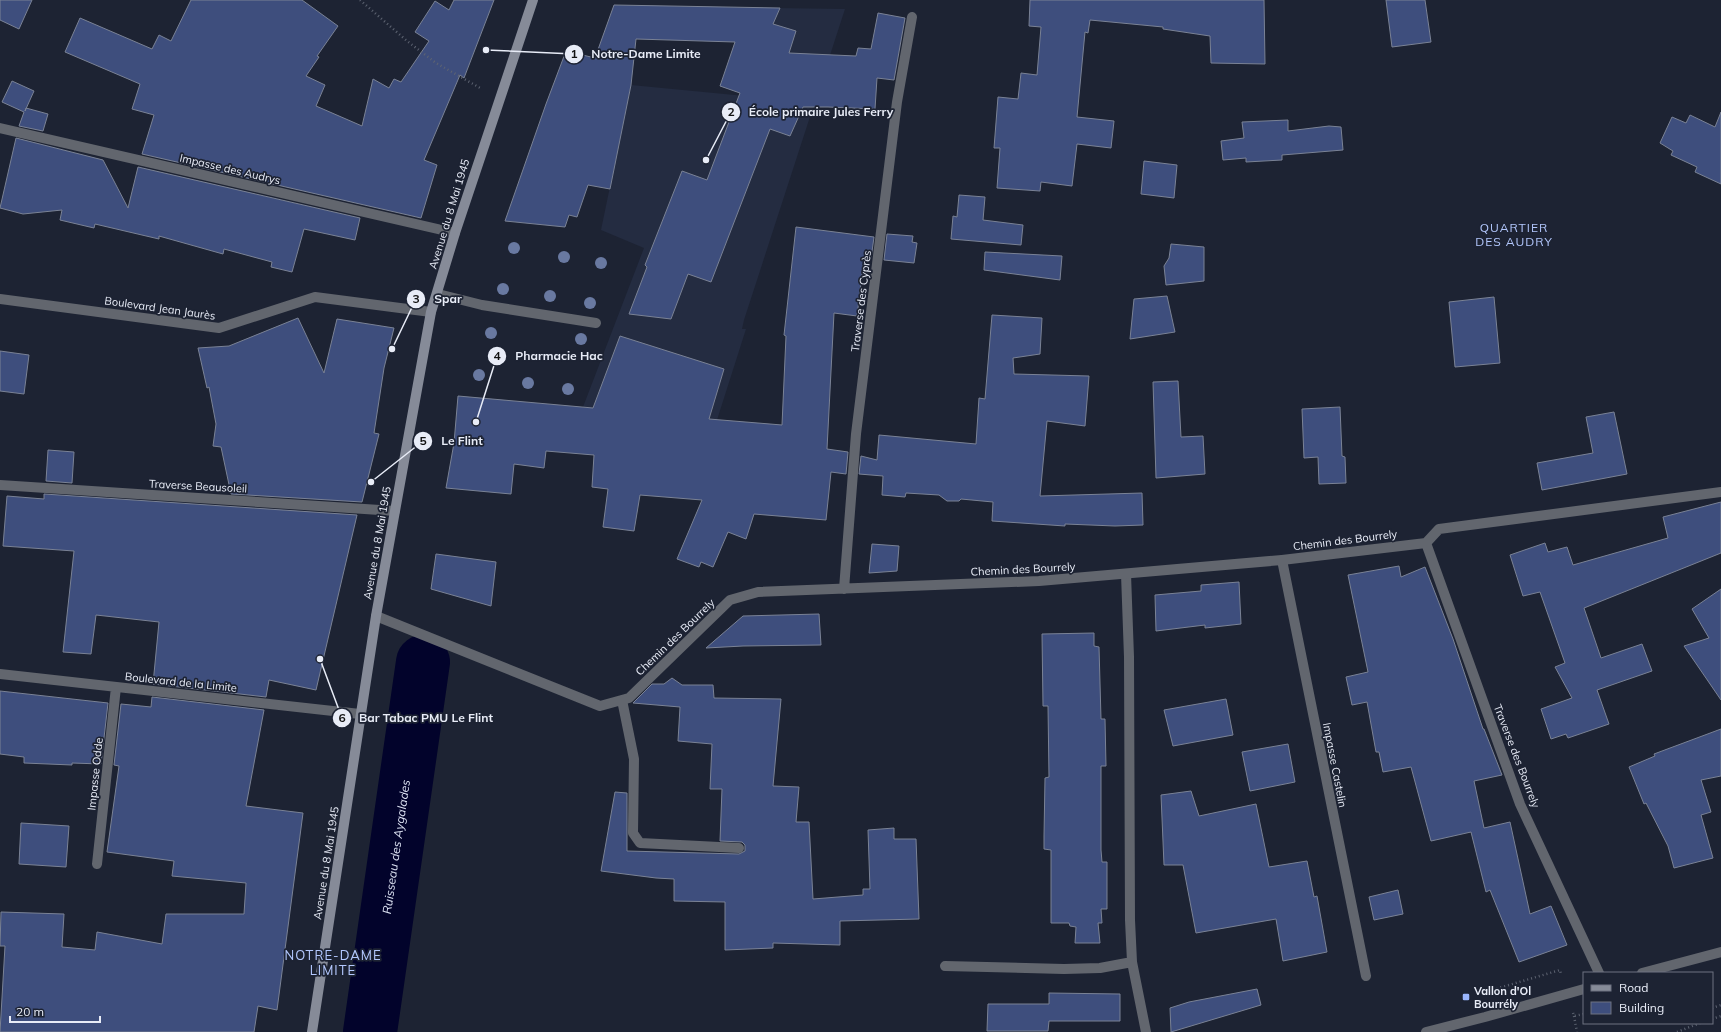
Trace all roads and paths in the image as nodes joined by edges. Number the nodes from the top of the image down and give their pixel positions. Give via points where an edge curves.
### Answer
1 (360, 0) edge
2 (531, 1) edge
3 (912, 16) dead end
4 (499, 99) junction
5 (0, 128) edge
6 (455, 233) junction
7 (438, 294) junction
8 (0, 299) edge
9 (431, 312) junction
10 (596, 323) dead end
11 (0, 485) edge
12 (1721, 492) edge
13 (395, 511) junction
14 (1426, 543) junction
15 (1282, 560) junction
16 (1126, 574) junction
17 (844, 589) junction
18 (376, 616) junction
19 (0, 674) edge
20 (116, 687) junction
21 (622, 700) junction
22 (360, 714) junction
23 (739, 848) dead end
24 (97, 864) dead end
25 (1721, 952) edge
26 (1132, 962) junction
27 (945, 966) dead end
28 (1599, 972) edge
29 (1646, 972) edge
30 (1366, 976) dead end
31 (1583, 989) edge
32 (1574, 1016) dead end
33 (1697, 1024) edge
34 (312, 1032) edge
35 (1146, 1032) edge
36 (1426, 1032) edge
37 (1577, 1032) edge
38 (1677, 1032) edge

1 - 4 path via 436,63
2 - 4 main road, Avenue du 8 Mai 1945
3 - 17 street, Traverse des Cyprès via 897,102 857,426
4 - 6 main road, Avenue du 8 Mai 1945
5 - 6 street, Impasse des Audrys
6 - 7 main road, Avenue du 8 Mai 1945
7 - 9 main road, Avenue du 8 Mai 1945
7 - 10 street via 482,305
8 - 9 street, Boulevard Jean Jaurès via 219,328 315,298
9 - 13 main road, Avenue du 8 Mai 1945
11 - 13 street, Traverse Beausoleil
12 - 14 street via 1439,529
13 - 18 main road, Avenue du 8 Mai 1945
14 - 15 street, Chemin des Bourrely
14 - 28 street, Traverse des Bourrely via 1520,804
15 - 16 street, Chemin des Bourrely
15 - 30 street, Impasse Castelin
16 - 17 street, Chemin des Bourrely via 1039,581
16 - 26 street
17 - 21 street, Chemin des Bourrely via 758,592 730,600 630,698
18 - 21 street, Chemin des Bourrely via 600,706
18 - 22 main road, Avenue du 8 Mai 1945
19 - 20 street, Boulevard de la Limite
20 - 22 street, Boulevard de la Limite
20 - 24 street, Impasse Odde
21 - 23 street via 634,759 633,833 640,843
22 - 34 main road, Avenue du 8 Mai 1945
25 - 29 street
26 - 27 street via 1100,968 1064,969
26 - 35 street
31 - 36 street
32 - 37 path
33 - 38 path

